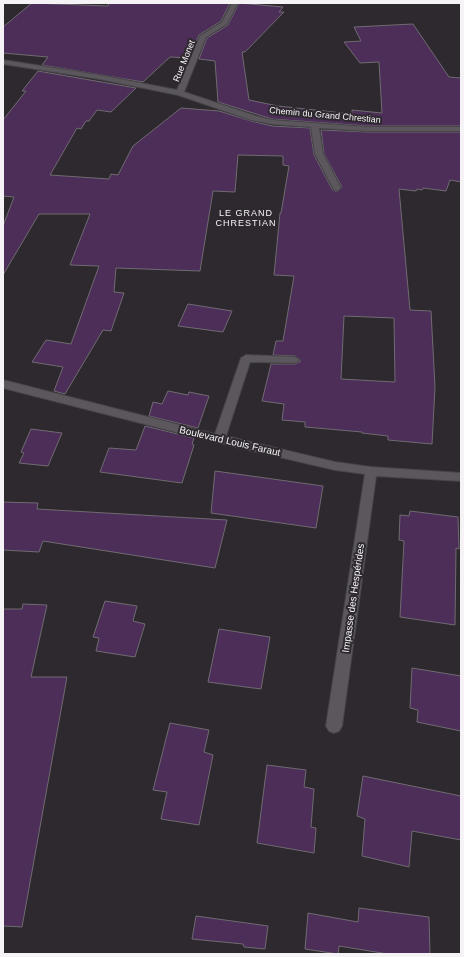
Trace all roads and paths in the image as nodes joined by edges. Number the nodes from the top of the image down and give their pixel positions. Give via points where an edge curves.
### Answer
1 (235, 3) edge
2 (3, 62) edge
3 (180, 93) junction
4 (316, 125) junction
5 (461, 129) edge
6 (337, 188) dead end
7 (295, 360) dead end
8 (4, 386) edge
9 (219, 440) junction
10 (371, 471) junction
11 (461, 477) edge
12 (334, 726) dead end

1 - 3 street, Rue Monet via 225,23 203,36
2 - 3 street, Chemin du Grand Chrestian
3 - 4 street, Chemin du Grand Chrestian via 254,118
4 - 5 street, Chemin du Grand Chrestian via 395,130
4 - 6 street via 319,154
7 - 9 street via 246,358
8 - 9 street, Boulevard Louis Faraut
9 - 10 street, Boulevard Louis Faraut via 335,466
10 - 11 street, Boulevard Louis Faraut
10 - 12 street, Impasse des Hespérides

